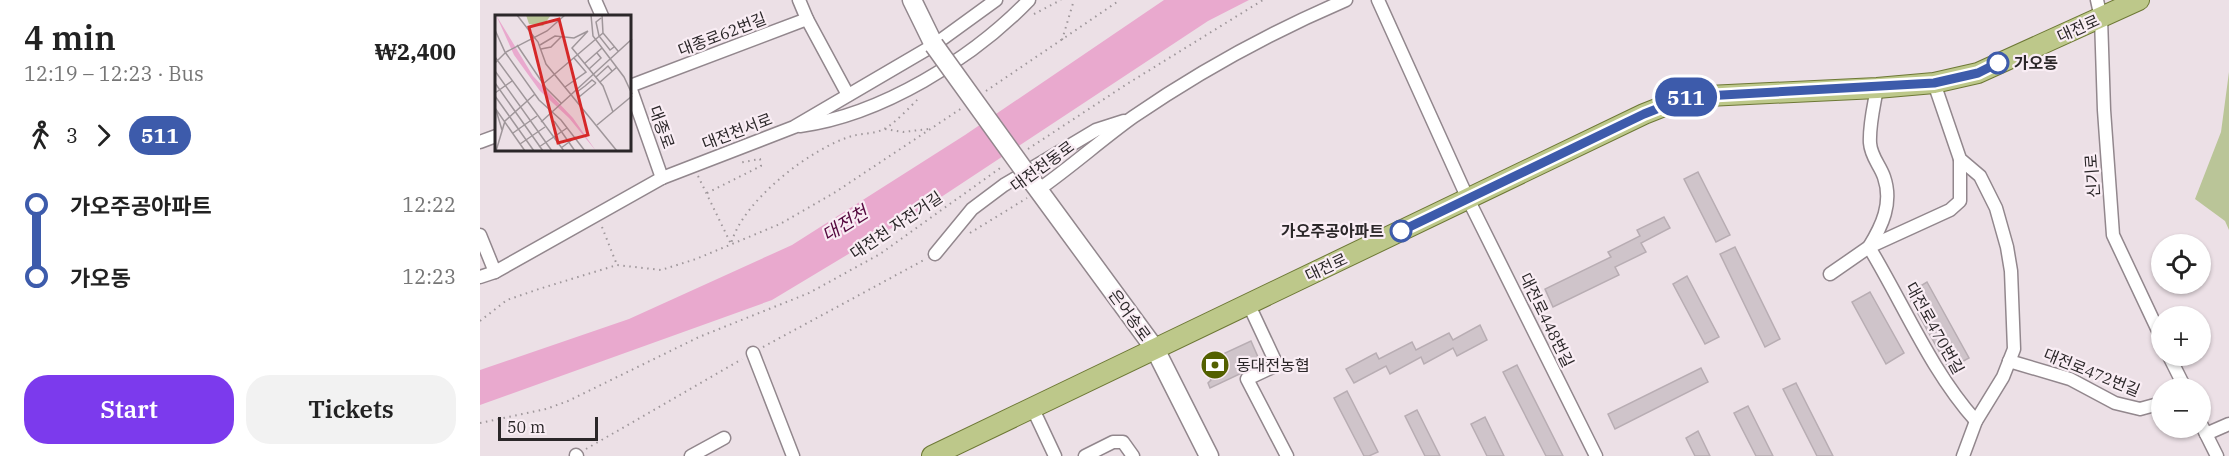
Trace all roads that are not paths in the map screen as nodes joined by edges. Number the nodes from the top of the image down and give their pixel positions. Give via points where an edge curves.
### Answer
1 (595, 0) edge
2 (799, 0) edge
3 (912, 0) edge
4 (996, 0) edge
5 (1029, 0) edge
6 (1346, 0) edge
7 (1378, 0) edge
8 (2139, 0) edge
9 (2099, 9) edge
10 (602, 15) edge
11 (807, 19) junction
12 (934, 45) junction
13 (1934, 83) junction
14 (632, 86) edge
15 (1877, 88) junction
16 (632, 93) edge
17 (848, 95) junction
18 (1131, 119) junction
19 (794, 127) junction
20 (495, 136) edge
21 (480, 142) edge
22 (1960, 159) junction
23 (663, 178) junction
24 (1036, 187) junction
25 (1468, 199) junction
26 (480, 235) edge
27 (1869, 247) junction
28 (935, 254) road end
29 (495, 272) junction
30 (1830, 274) dead end
31 (480, 277) edge
32 (1248, 303) junction
33 (2151, 316) edge
34 (1155, 349) junction
35 (753, 352) road end
36 (2009, 361) junction
37 (2151, 406) edge
38 (1032, 407) junction
39 (1976, 422) junction
40 (2229, 424) edge
41 (2211, 427) edge
42 (723, 438) dead end
43 (2208, 438) edge
44 (691, 456) edge
45 (793, 456) edge
46 (932, 456) edge
47 (1055, 456) edge
48 (1085, 456) edge
49 (1134, 456) edge
50 (1209, 456) edge
51 (1287, 456) edge
52 (1596, 456) edge
53 (1963, 456) edge
54 (2217, 456) edge

1 - 10 street
2 - 11 street
3 - 12 main road
4 - 12 street, 대전천서로
5 - 19 street via 980,44 938,72 873,106 822,123
6 - 18 street, 대전천동로 via 1243,48
7 - 25 street
8 - 9 main road, 대전로
9 - 13 main road, 대전로 via 1978,73
9 - 33 street, 신기로 via 2113,235
11 - 14 street, 대종로62번길
11 - 17 street
12 - 17 street, 대전천서로
12 - 24 main road, 은어송로, bridge
13 - 15 main road, 대전로
13 - 22 street
15 - 25 main road, 대전로 via 1687,97
15 - 27 street via 1870,144 1884,177 1886,209
16 - 23 street, 대종로
17 - 19 street, 대전천서로
18 - 24 street, 대전천동로
18 - 28 street via 1096,130 1004,185 972,209
19 - 23 street, 대전천서로
20 - 21 street
22 - 27 street via 1960,201 1950,210
22 - 36 street via 1980,176 1987,188 2007,247 2014,334
23 - 29 street, 대전천서로
24 - 34 main road, 은어송로
25 - 32 main road, 대전로
25 - 52 street, 대전로448번길
26 - 29 street
27 - 30 street
27 - 39 street, 대전로470번길 via 1940,372
29 - 31 street, 대전천서로
32 - 34 main road, 대전로
32 - 51 street via 1277,365 1247,379
34 - 38 main road, 대전로
34 - 50 main road, 은어송로
35 - 45 street
36 - 37 street, 대전로472번길 via 2070,379 2115,403 2140,410
36 - 39 street
38 - 46 main road, 대전로
38 - 47 street
39 - 53 street
40 - 41 street
42 - 44 street
43 - 54 street
48 - 49 street via 1113,442 1123,442

